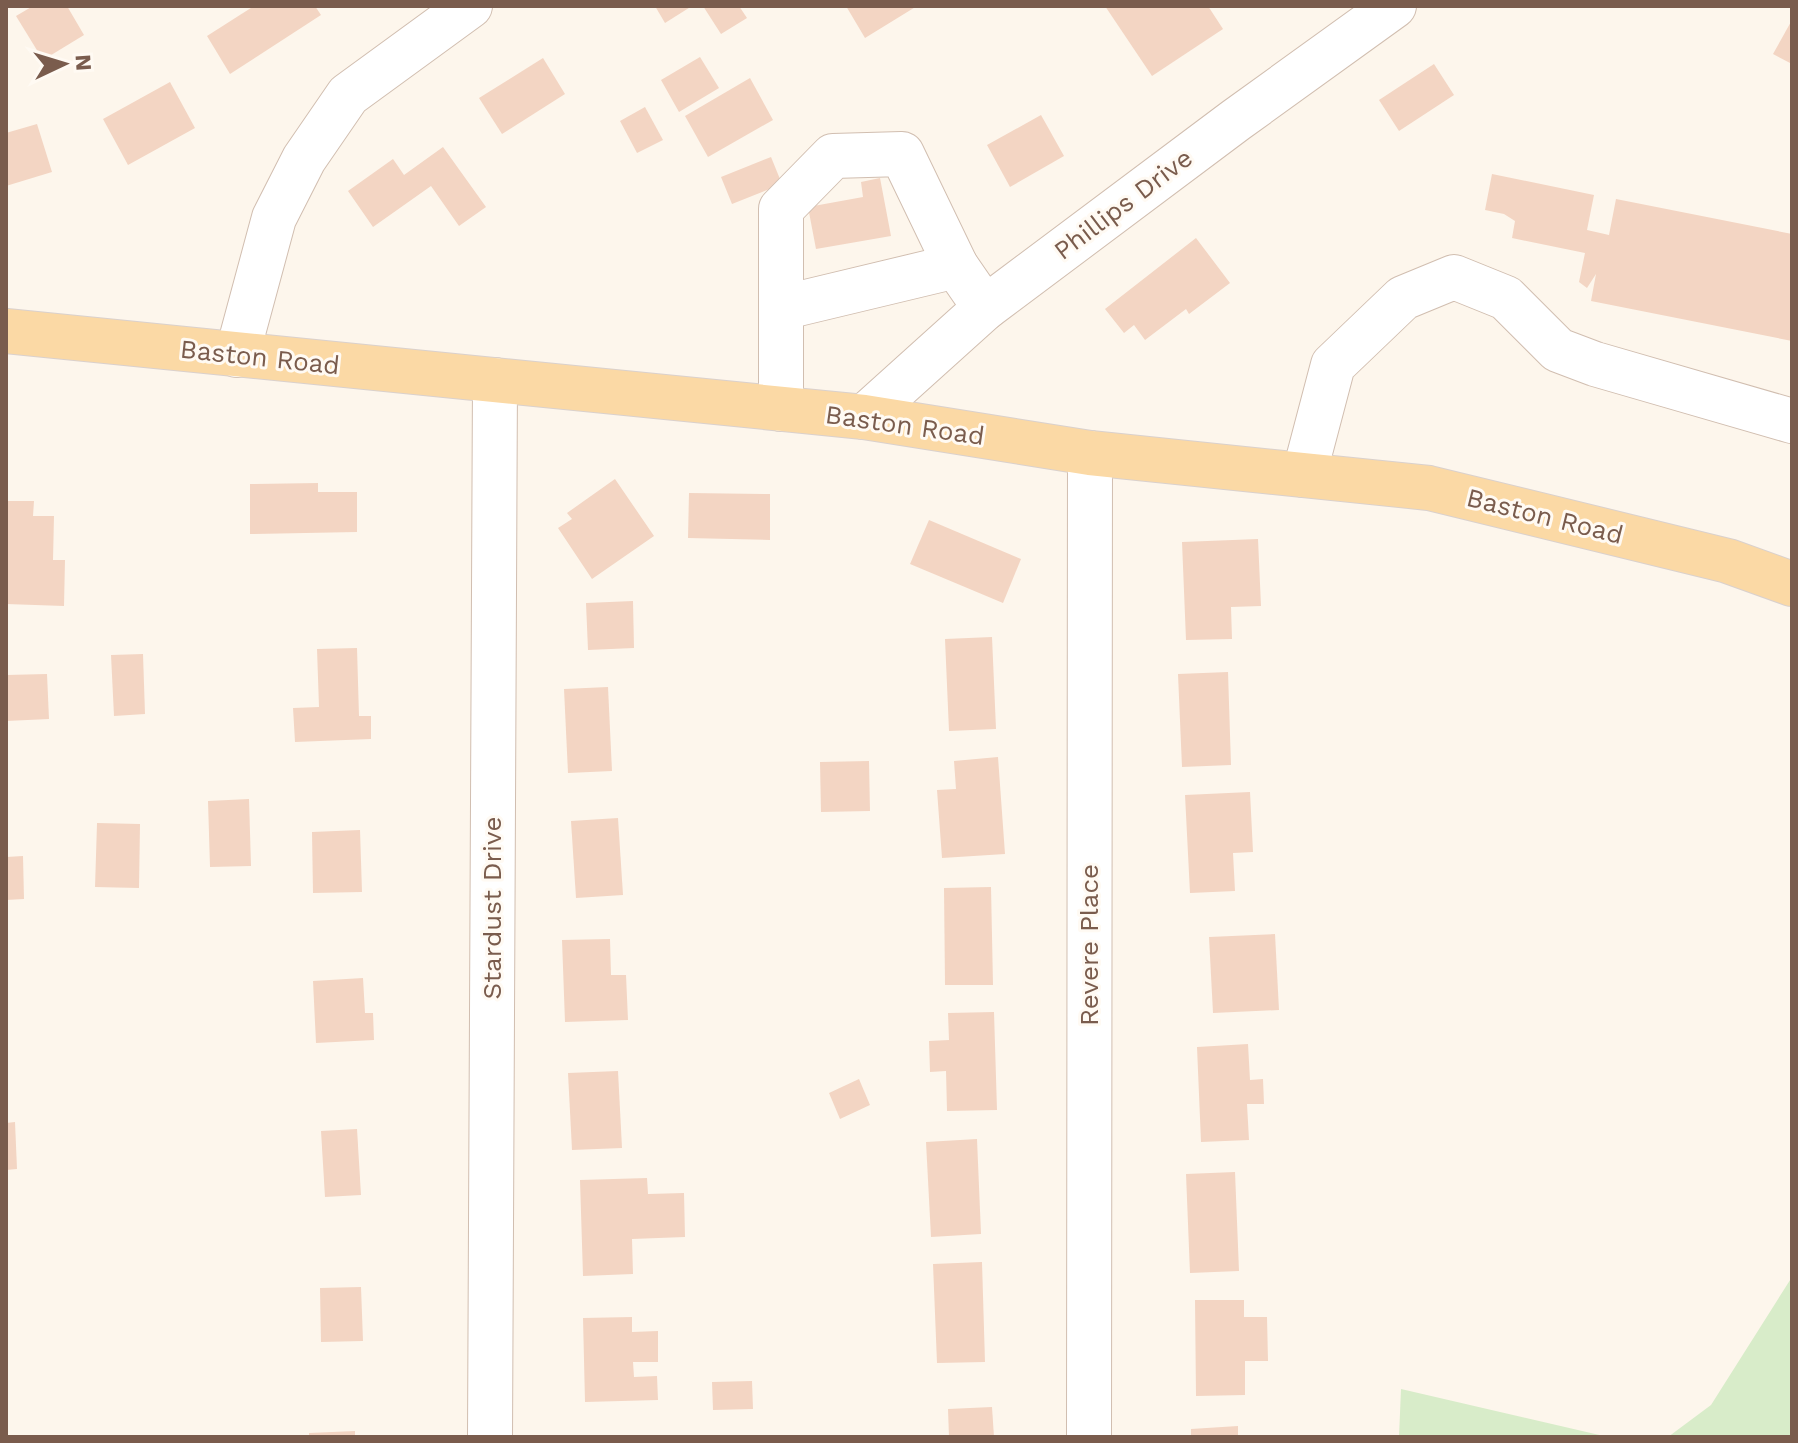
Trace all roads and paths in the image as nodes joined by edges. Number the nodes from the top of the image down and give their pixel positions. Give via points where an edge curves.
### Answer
1 (470, 6) edge
2 (1394, 6) edge
3 (956, 266) junction
4 (781, 308) junction
5 (985, 308) junction
6 (6, 331) edge
7 (237, 355) junction
8 (495, 380) junction
9 (781, 409) junction
10 (864, 417) junction
11 (1792, 421) edge
12 (1090, 453) junction
13 (1304, 475) junction
14 (1792, 584) edge
15 (490, 1437) edge
16 (1089, 1437) edge

1 - 7 street via 348,95 304,159 274,218
2 - 5 street, Phillips Drive
3 - 4 street
3 - 4 street via 902,154 833,156 781,209
3 - 5 street
4 - 9 street
5 - 10 street, Phillips Drive
6 - 7 main road, Baston Road
7 - 8 main road, Baston Road
8 - 9 main road, Baston Road
8 - 15 street, Stardust Drive
9 - 10 main road, Baston Road
10 - 12 main road, Baston Road
11 - 13 street via 1558,350 1506,298 1454,277 1403,298 1333,365
12 - 13 main road, Baston Road
12 - 16 street, Revere Place
13 - 14 main road, Baston Road via 1429,488 1728,561

